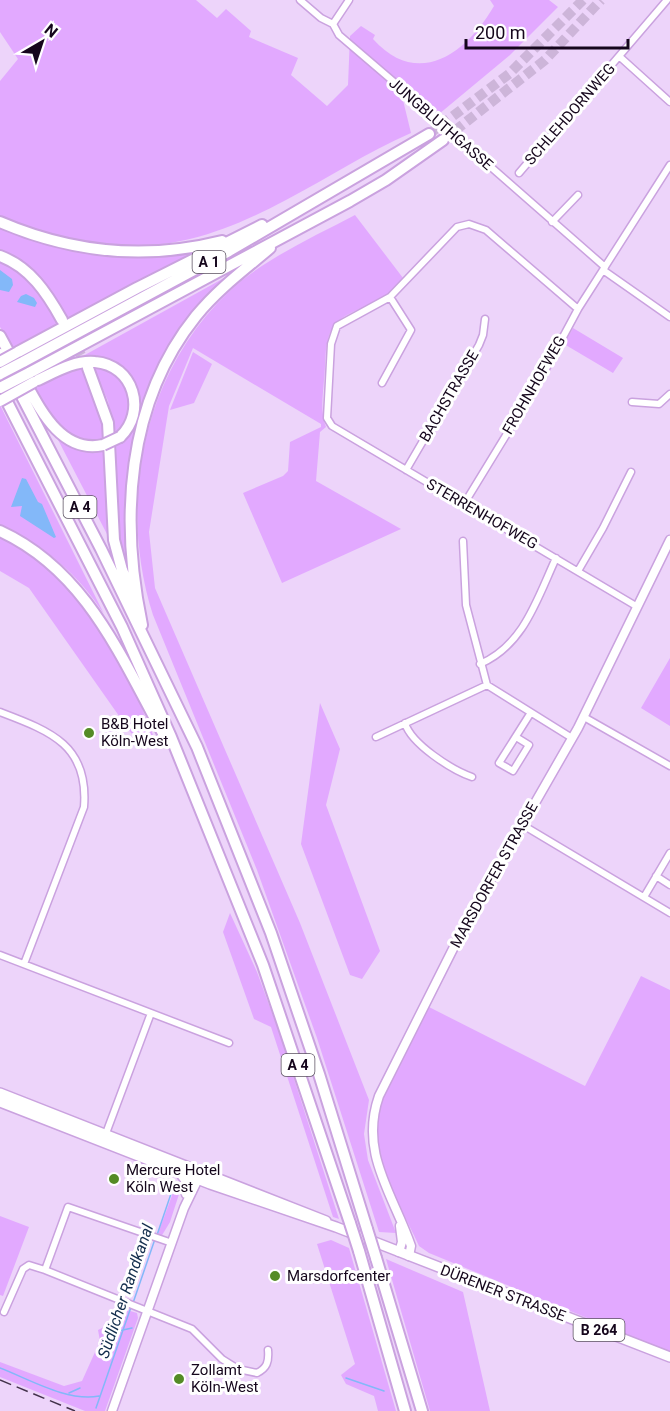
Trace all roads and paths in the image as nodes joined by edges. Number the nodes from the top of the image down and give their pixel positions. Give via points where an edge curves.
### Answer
1 (300, 0) edge
2 (349, 0) edge
3 (667, 0) edge
4 (333, 24) junction
5 (620, 57) junction
6 (670, 102) edge
7 (429, 134) tunnel mouth
8 (443, 140) tunnel mouth
9 (670, 165) edge
10 (519, 173) dead end
11 (578, 195) dead end
12 (303, 206) junction
13 (0, 222) edge
14 (552, 222) junction
15 (234, 238) junction
16 (280, 239) junction
17 (0, 256) edge
18 (604, 269) junction
19 (390, 297) junction
20 (578, 309) junction
21 (670, 317) edge
22 (485, 319) dead end
23 (62, 320) tunnel mouth
24 (0, 336) edge
25 (0, 354) edge
26 (20, 357) junction
27 (0, 362) edge
28 (88, 368) tunnel mouth
29 (0, 374) edge
30 (34, 378) junction
31 (382, 382) dead end
32 (0, 388) edge
33 (670, 394) edge
34 (0, 400) edge
35 (633, 402) dead end
36 (406, 470) junction
37 (631, 472) dead end
38 (464, 504) junction
39 (0, 531) edge
40 (670, 540) edge
41 (463, 541) dead end
42 (556, 558) junction
43 (578, 571) junction
44 (636, 606) junction
45 (140, 613) junction
46 (145, 640) junction
47 (480, 664) junction
48 (487, 685) junction
49 (0, 712) edge
50 (530, 714) junction
51 (584, 717) junction
52 (405, 723) junction
53 (376, 737) dead end
54 (516, 737) junction
55 (572, 738) junction
56 (670, 766) edge
57 (472, 777) dead end
58 (187, 778) junction
59 (521, 824) junction
60 (670, 853) edge
61 (668, 860) edge
62 (656, 876) junction
63 (670, 885) edge
64 (644, 897) junction
65 (670, 913) edge
66 (0, 954) edge
67 (24, 964) junction
68 (151, 1013) junction
69 (229, 1043) dead end
70 (0, 1093) edge
71 (0, 1102) edge
72 (104, 1137) junction
73 (176, 1169) junction
74 (197, 1174) junction
75 (210, 1184) junction
76 (188, 1195) junction
77 (400, 1219) junction
78 (336, 1227) junction
79 (172, 1243) junction
80 (399, 1252) junction
81 (409, 1256) junction
82 (45, 1270) junction
83 (4, 1312) dead end
84 (148, 1312) junction
85 (268, 1350) dead end
86 (670, 1357) edge
87 (112, 1411) edge
88 (405, 1411) edge
89 (422, 1411) edge

1 - 4 street, JUNGBLUTHGASSE
2 - 4 street
3 - 5 street, SCHLEHDORNWEG
4 - 14 street, JUNGBLUTHGASSE, bridge via 339,35
5 - 6 street
5 - 10 street, SCHLEHDORNWEG
7 - 12 highway, A 1
8 - 16 highway, A 1 via 386,180
9 - 18 street, FROHNHOFWEG
11 - 14 street
12 - 15 highway
12 - 26 highway, A 1 via 230,251
13 - 15 highway via 64,244 118,252 183,250
14 - 18 street, JUNGBLUTHGASSE
15 - 26 highway
16 - 30 highway, A 1 via 98,337
16 - 45 highway via 196,316 153,393 135,458 130,496 130,547
17 - 23 highway via 37,281
18 - 20 street, FROHNHOFWEG
18 - 21 street, JUNGBLUTHGASSE
19 - 20 street via 449,233 470,224 486,230
19 - 31 street via 411,330
19 - 36 street, STERRENHOFWEG via 344,321 335,330 326,408 328,422
20 - 38 street, FROHNHOFWEG
22 - 36 street, BACHSTRASSE via 479,345
24 - 30 highway, bridge via 56,430 80,444 103,446 120,437 132,422 135,400 128,381 103,363 87,362
25 - 46 highway, A 4
26 - 27 highway, bridge
26 - 29 highway, A 1, bridge
28 - 45 highway via 102,401 110,437 116,550
30 - 32 highway, A 1, bridge
30 - 34 highway, bridge
32 - 58 highway, A 4 via 122,627
33 - 35 street via 659,404
36 - 38 street, STERRENHOFWEG
37 - 43 street
38 - 42 street, STERRENHOFWEG
39 - 58 highway via 45,558 84,597 107,631
40 - 44 street, MARSDORFER STRASSE
41 - 47 street via 466,605
42 - 43 street, STERRENHOFWEG
42 - 47 street via 519,634 502,652
43 - 44 street, STERRENHOFWEG
44 - 51 street, MARSDORFER STRASSE
45 - 46 highway
46 - 89 highway, A 4, bridge via 197,747 236,841 319,1074
47 - 48 street
48 - 50 street
48 - 52 street
49 - 67 street via 56,736 74,756 84,782 84,807
50 - 54 street
50 - 55 street
51 - 55 street, MARSDORFER STRASSE
51 - 56 street
52 - 53 street
52 - 57 street via 420,745
54 - 54 street via 529,746 513,771 500,763
55 - 59 street, MARSDORFER STRASSE
58 - 88 highway, A 4, bridge via 263,965 350,1223
59 - 64 street
59 - 77 street, MARSDORFER STRASSE via 439,974 374,1111 371,1129 376,1159
60 - 61 street
61 - 62 street
62 - 63 street
62 - 64 street
64 - 65 street
66 - 67 street
67 - 68 street
68 - 69 street
68 - 72 street
70 - 72 main road, DÜRENER STRASSE / B 264
71 - 72 main road, DÜRENER STRASSE / B 264
72 - 73 main road, DÜRENER STRASSE / B 264
72 - 74 main road, DÜRENER STRASSE / B 264
73 - 74 main road, DÜRENER STRASSE / B 264
73 - 76 street via 185,1180
74 - 75 main road, DÜRENER STRASSE / B 264
74 - 76 street
74 - 78 main road, DÜRENER STRASSE / B 264 via 318,1216
75 - 76 street
75 - 78 main road, DÜRENER STRASSE / B 264
76 - 79 street
77 - 80 street, MARSDORFER STRASSE
77 - 81 street, MARSDORFER STRASSE via 411,1246
78 - 80 main road, DÜRENER STRASSE / B 264
79 - 82 street via 68,1207
79 - 84 street
80 - 81 main road, DÜRENER STRASSE / B 264
81 - 86 main road, DÜRENER STRASSE / B 264
82 - 83 street via 34,1266 23,1269
82 - 84 street
84 - 85 street via 192,1329 238,1369 257,1373 263,1370
84 - 87 street

